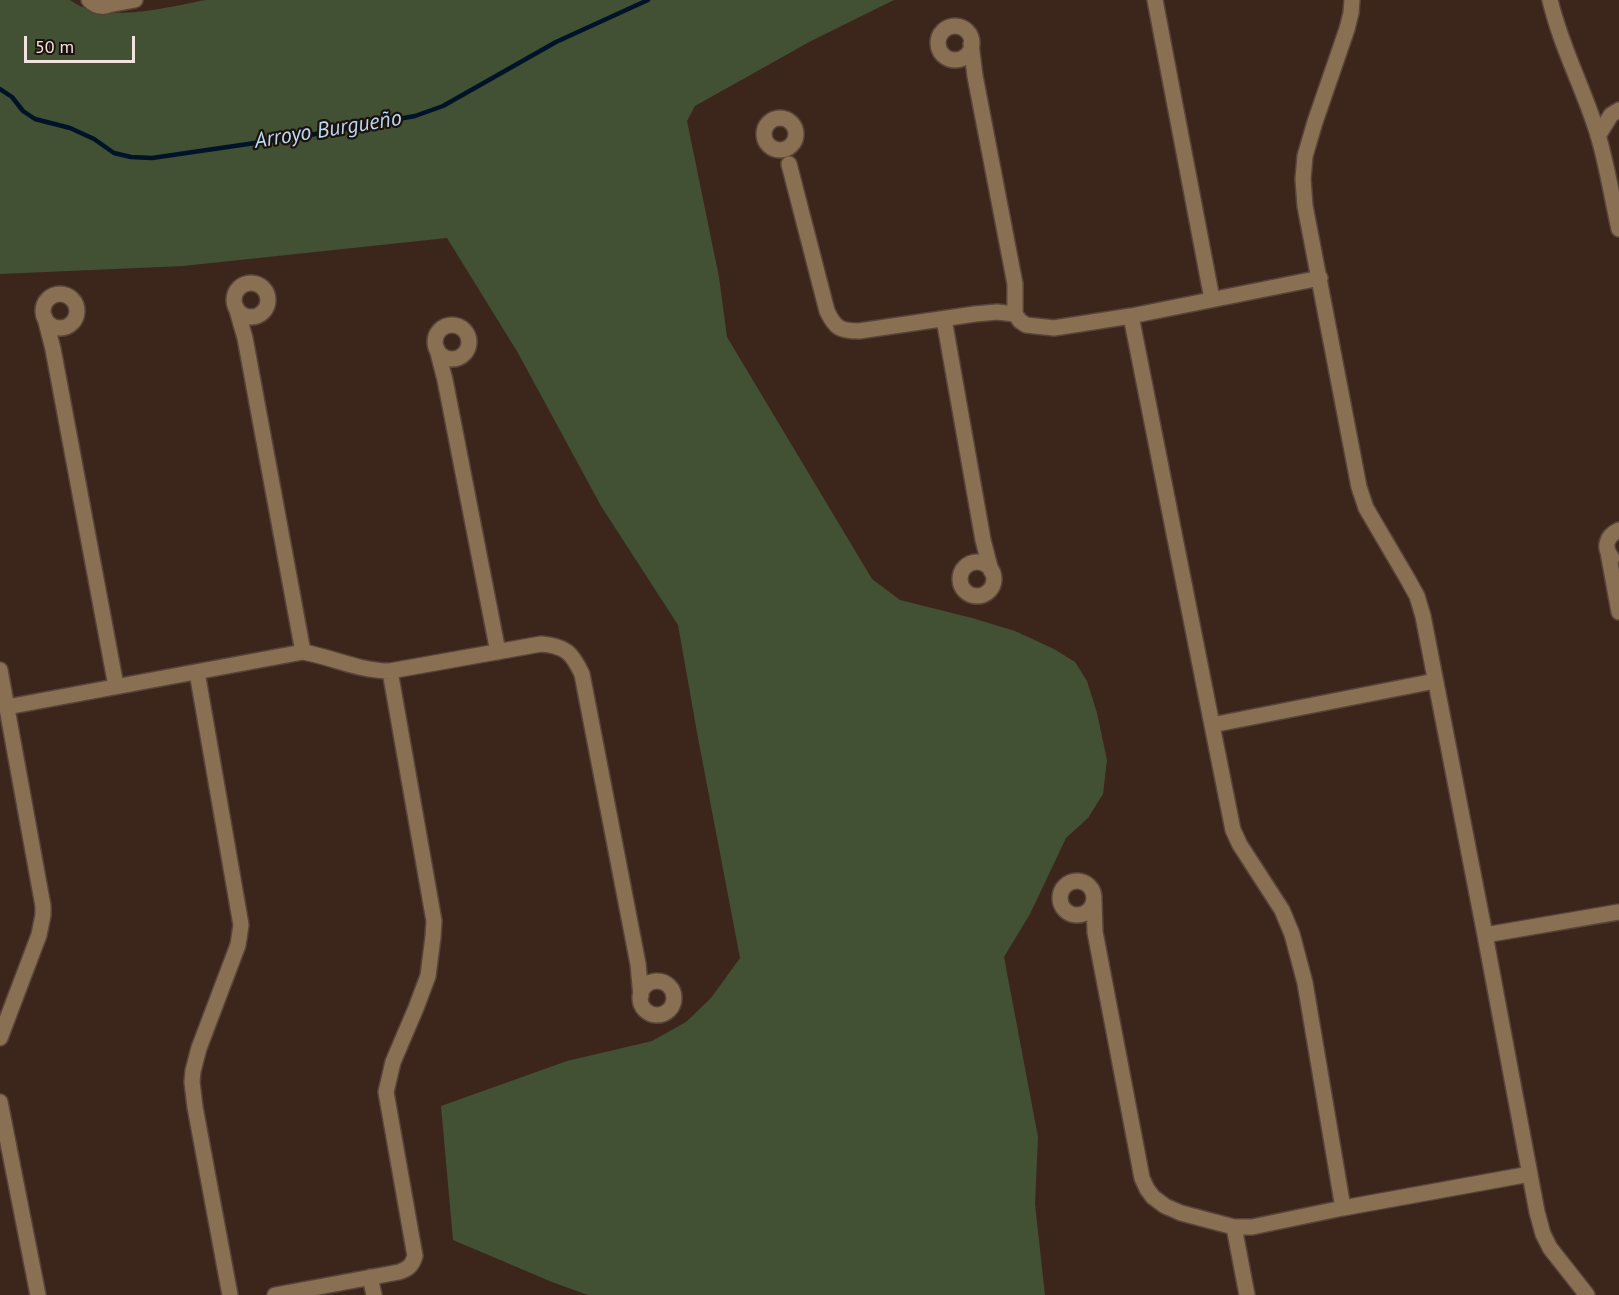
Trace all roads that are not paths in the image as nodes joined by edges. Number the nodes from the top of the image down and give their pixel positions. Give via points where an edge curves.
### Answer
1 (89, 0) edge
2 (135, 0) edge
3 (1352, 0) edge
4 (1550, 0) edge
5 (1155, 1) edge
6 (111, 3) edge
7 (972, 44) junction
8 (957, 59) junction
9 (975, 76) junction
10 (1619, 110) edge
11 (1599, 136) junction
12 (793, 143) junction
13 (775, 149) junction
14 (789, 164) junction
15 (1619, 229) edge
16 (1320, 278) junction
17 (1212, 299) junction
18 (236, 307) junction
19 (1015, 314) junction
20 (255, 316) junction
21 (1131, 316) junction
22 (45, 318) junction
23 (944, 319) junction
24 (64, 327) junction
25 (245, 338) junction
26 (53, 349) junction
27 (437, 349) junction
28 (456, 358) junction
29 (445, 380) junction
30 (1619, 530) edge
31 (983, 540) junction
32 (1613, 557) edge
33 (972, 562) junction
34 (992, 571) junction
35 (1616, 577) edge
36 (1619, 612) edge
37 (303, 652) junction
38 (498, 652) junction
39 (0, 670) edge
40 (390, 671) junction
41 (197, 672) junction
42 (1435, 681) junction
43 (116, 686) junction
44 (7, 707) junction
45 (1212, 725) junction
46 (1094, 901) junction
47 (1619, 912) edge
48 (1078, 915) junction
49 (1095, 932) junction
50 (1485, 935) junction
51 (638, 964) junction
52 (655, 981) junction
53 (641, 996) junction
54 (0, 1038) edge
55 (0, 1102) edge
56 (1530, 1174) junction
57 (1343, 1208) junction
58 (1234, 1227) junction
59 (370, 1277) junction
60 (38, 1295) edge
61 (230, 1295) edge
62 (275, 1295) edge
63 (374, 1295) edge
64 (1247, 1295) edge
65 (1587, 1295) edge

1 - 6 street via 98,6
2 - 6 street
3 - 16 street via 1347,29 1303,169 1305,206
4 - 11 street
5 - 17 street
7 - 8 street via 967,54
7 - 8 street via 969,33 960,27 949,27 941,33 939,49 947,57
7 - 9 street
8 - 9 street
9 - 19 street via 1014,284
10 - 11 street via 1611,115
11 - 15 street
12 - 13 street via 785,149
12 - 13 street via 795,133 791,124 777,119 768,124 764,134 766,143
12 - 14 street
13 - 14 street
14 - 23 street via 832,321 846,331 859,331
16 - 17 street
16 - 42 street via 1359,487 1372,521 1417,596
17 - 21 street
18 - 20 street via 244,315
18 - 20 street via 237,291 245,284 256,284 265,290 268,300 265,310
18 - 25 street
19 - 21 street via 1026,325 1054,328
19 - 23 street via 997,312
20 - 25 street
21 - 45 street
22 - 24 street via 53,326
22 - 24 street via 43,307 49,298 59,294 69,297 76,311 73,321
22 - 26 street
23 - 31 street
24 - 26 street
25 - 37 street
26 - 43 street
27 - 28 street via 445,357
27 - 28 street via 435,339 441,329 450,325 461,328 468,337 467,348
27 - 29 street
28 - 29 street
29 - 38 street
30 - 32 street via 1607,542
31 - 33 street
31 - 34 street
32 - 35 street
33 - 34 street via 984,563
33 - 34 street via 963,568 960,579 963,589 972,595 988,591 993,582
35 - 36 street
37 - 40 street via 375,671
37 - 41 street
38 - 40 street
38 - 51 street via 554,645 572,655 582,674
39 - 44 street
40 - 59 street via 434,921 428,976 389,1073 386,1092 416,1256 408,1269
41 - 43 street
41 - 61 street via 241,926 238,945 199,1048 192,1082
42 - 45 street
42 - 50 street
43 - 44 street
44 - 54 street via 43,915
45 - 57 street via 1233,830 1292,933 1305,983
46 - 48 street via 1089,910
46 - 48 street via 1091,890 1083,883 1072,882 1064,888 1060,898 1064,909
46 - 49 street
47 - 50 street
48 - 49 street
49 - 58 street via 1147,1189 1165,1206 1181,1213
50 - 56 street
51 - 52 street
51 - 53 street
52 - 53 street via 645,986
52 - 53 street via 666,984 673,992 673,1003 667,1011 657,1015 646,1011
55 - 60 street
56 - 57 street
56 - 65 street via 1543,1234
57 - 58 street via 1252,1227
58 - 64 street
59 - 62 street
59 - 63 street

